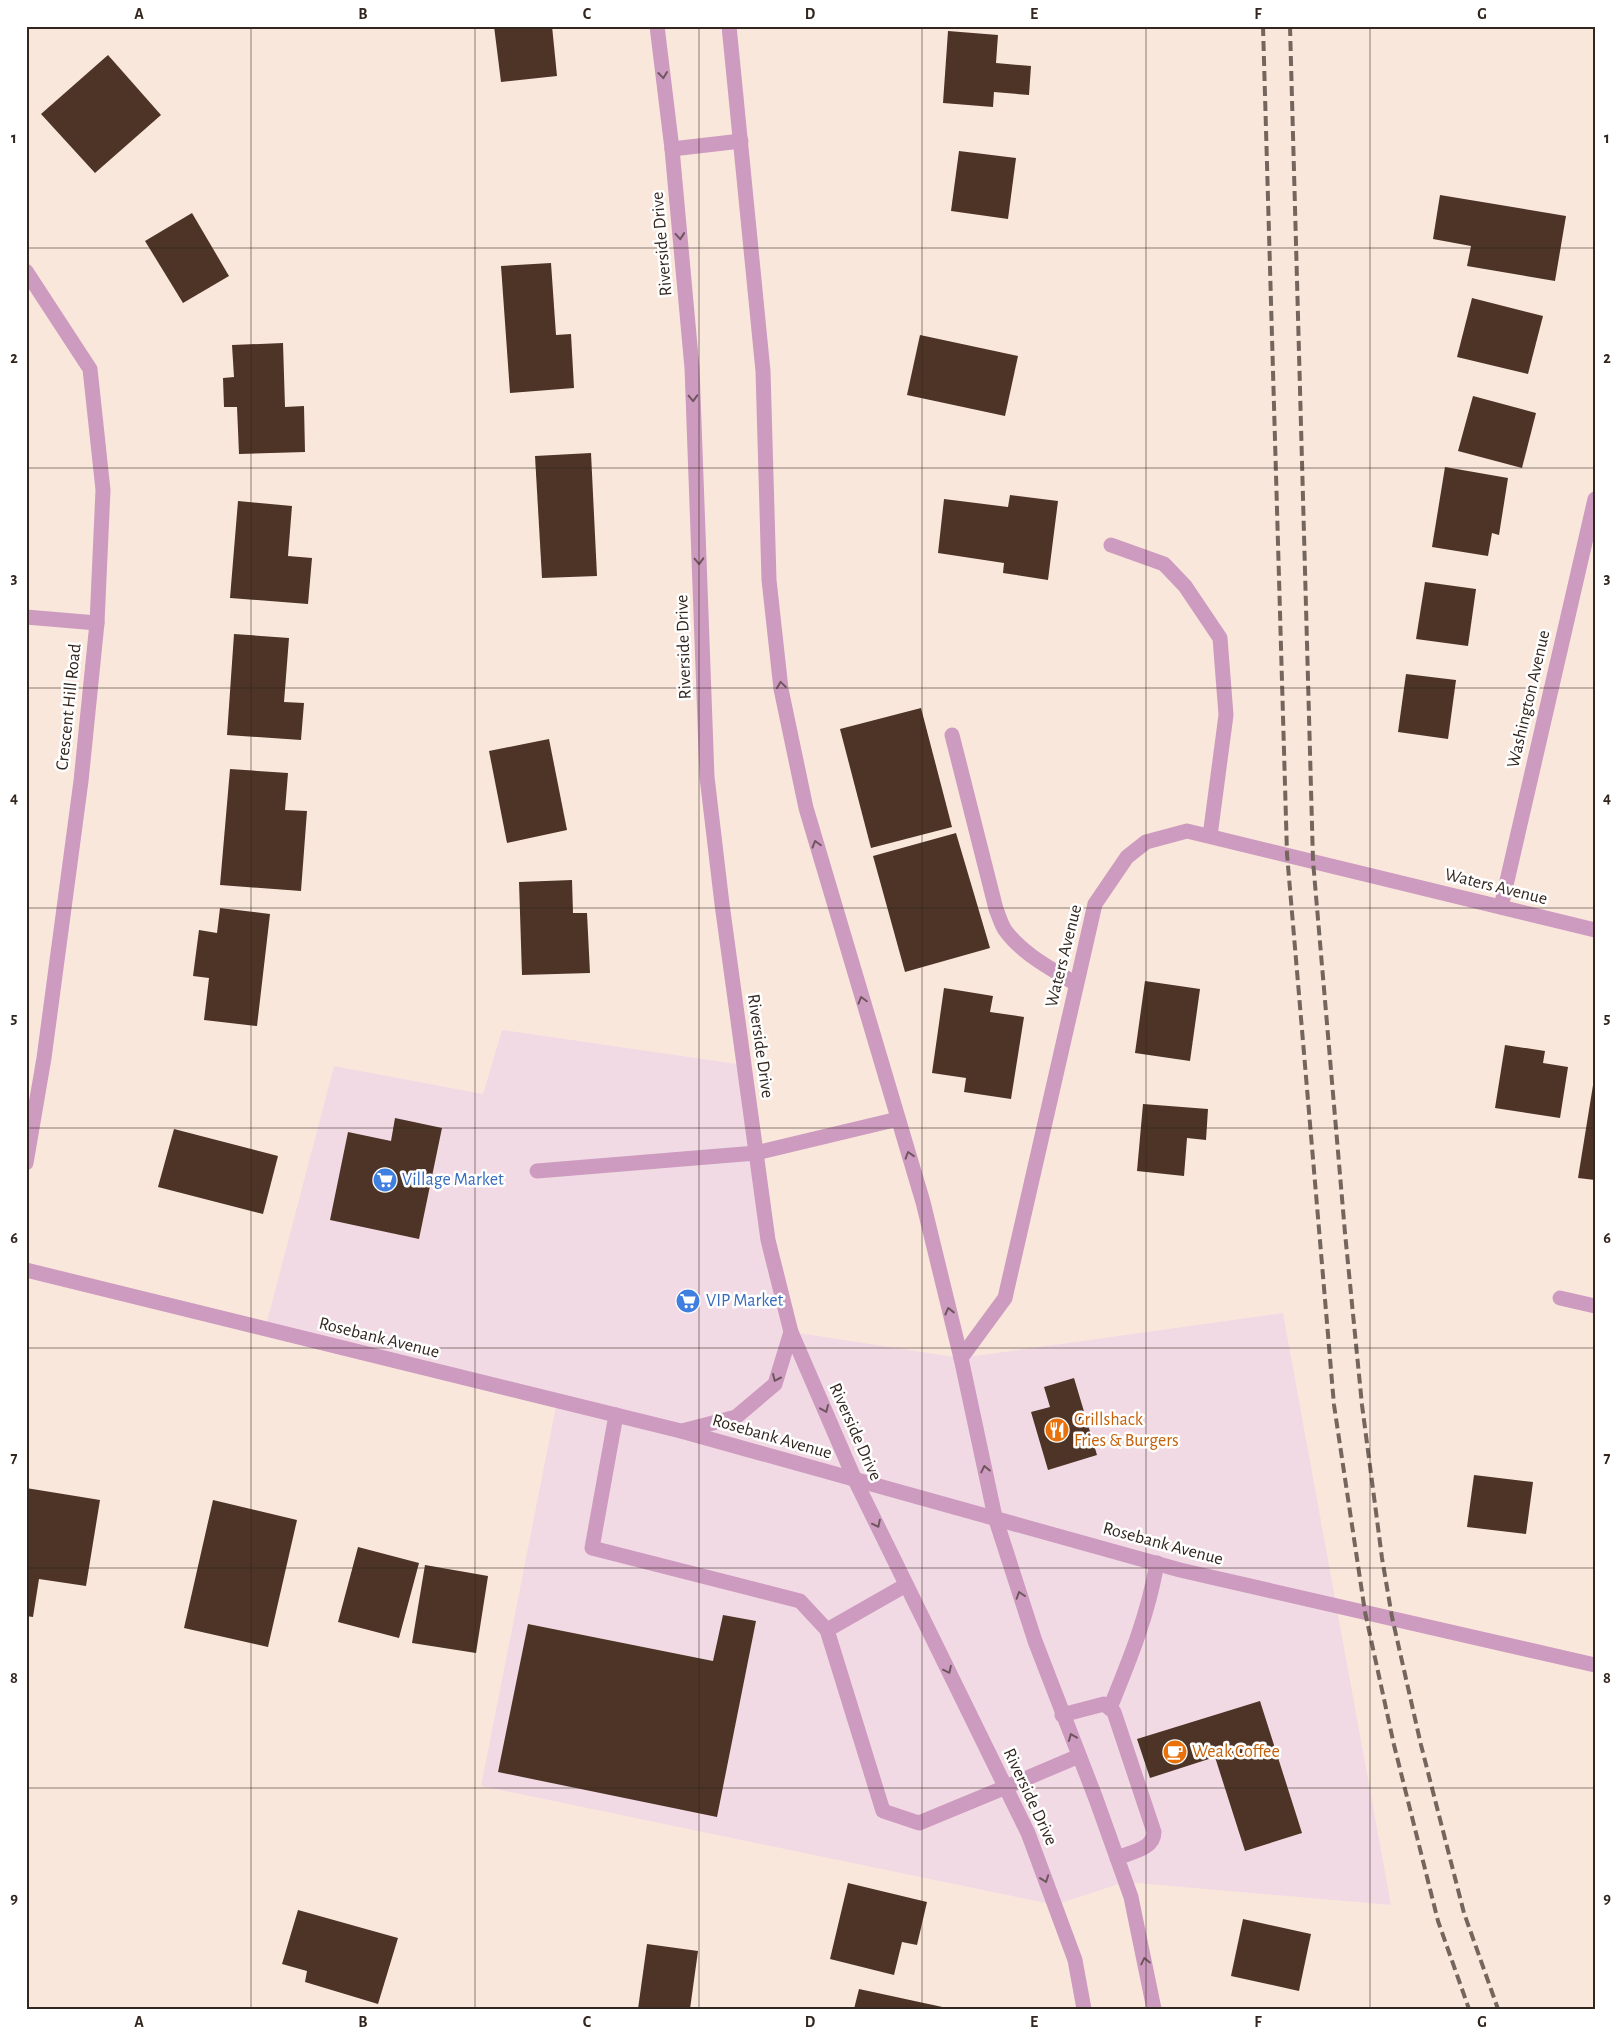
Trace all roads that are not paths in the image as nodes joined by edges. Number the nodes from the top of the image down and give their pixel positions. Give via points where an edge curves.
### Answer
1 (657, 26) edge
2 (729, 26) edge
3 (741, 141) junction
4 (672, 148) junction
5 (26, 271) edge
6 (1595, 499) edge
7 (1110, 546) dead end
8 (26, 617) edge
9 (96, 623) junction
10 (952, 735) dead end
11 (1210, 836) junction
12 (1501, 907) junction
13 (1595, 930) edge
14 (1076, 984) junction
15 (898, 1120) junction
16 (756, 1153) junction
17 (26, 1162) edge
18 (537, 1171) dead end
19 (26, 1270) edge
20 (1560, 1298) dead end
21 (1595, 1306) edge
22 (792, 1332) junction
23 (961, 1358) junction
24 (616, 1415) junction
25 (681, 1431) junction
26 (855, 1480) junction
27 (995, 1517) junction
28 (1157, 1563) junction
29 (906, 1585) junction
30 (827, 1630) junction
31 (1595, 1665) edge
32 (1110, 1708) junction
33 (1062, 1715) junction
34 (1079, 1756) junction
35 (1006, 1787) junction
36 (1117, 1858) junction
37 (1084, 2009) edge
38 (1154, 2009) edge

1 -> 4 street, Riverside Drive
2 - 3 street
3 - 4 street
15 -> 3 street via 806,808 781,689 769,580 763,371
4 -> 16 street, Riverside Drive via 692,368 707,778
5 - 9 street, Crescent Hill Road via 90,369 103,490
6 - 12 street, Washington Avenue
7 - 11 street via 1164,564 1185,586 1220,638 1226,715
8 - 9 street
9 - 17 street, Crescent Hill Road via 80,790 44,1058
10 - 14 street via 996,909 1004,929 1037,960
11 - 12 street, Waters Avenue
11 - 14 street, Waters Avenue via 1187,831 1146,842 1128,858 1095,904
12 - 13 street, Waters Avenue
14 - 23 street, Waters Avenue via 1005,1298
15 - 16 street
23 -> 15 street via 923,1202
16 - 18 street
16 - 22 street, Riverside Drive via 768,1240
19 - 24 street, Rosebank Avenue
20 - 21 street
22 -> 25 street via 776,1384 736,1417
22 -> 26 street, Riverside Drive
27 -> 23 street
24 - 25 street, Rosebank Avenue
24 - 30 street via 592,1548 800,1601
25 - 26 street, Rosebank Avenue
26 - 27 street, Rosebank Avenue
26 -> 29 street, Riverside Drive
27 - 28 street, Rosebank Avenue
33 -> 27 street
28 - 31 street, Rosebank Avenue
28 - 32 street via 1151,1598 1136,1645
29 - 30 street
29 -> 35 street, Riverside Drive
30 - 35 street via 883,1811 919,1823
32 - 33 street via 1104,1704
32 - 36 street via 1154,1832 1150,1845
34 -> 33 street
34 - 35 street
34 - 36 street
35 -> 37 street, Riverside Drive via 1028,1833 1075,1960
38 -> 36 street via 1131,1897

